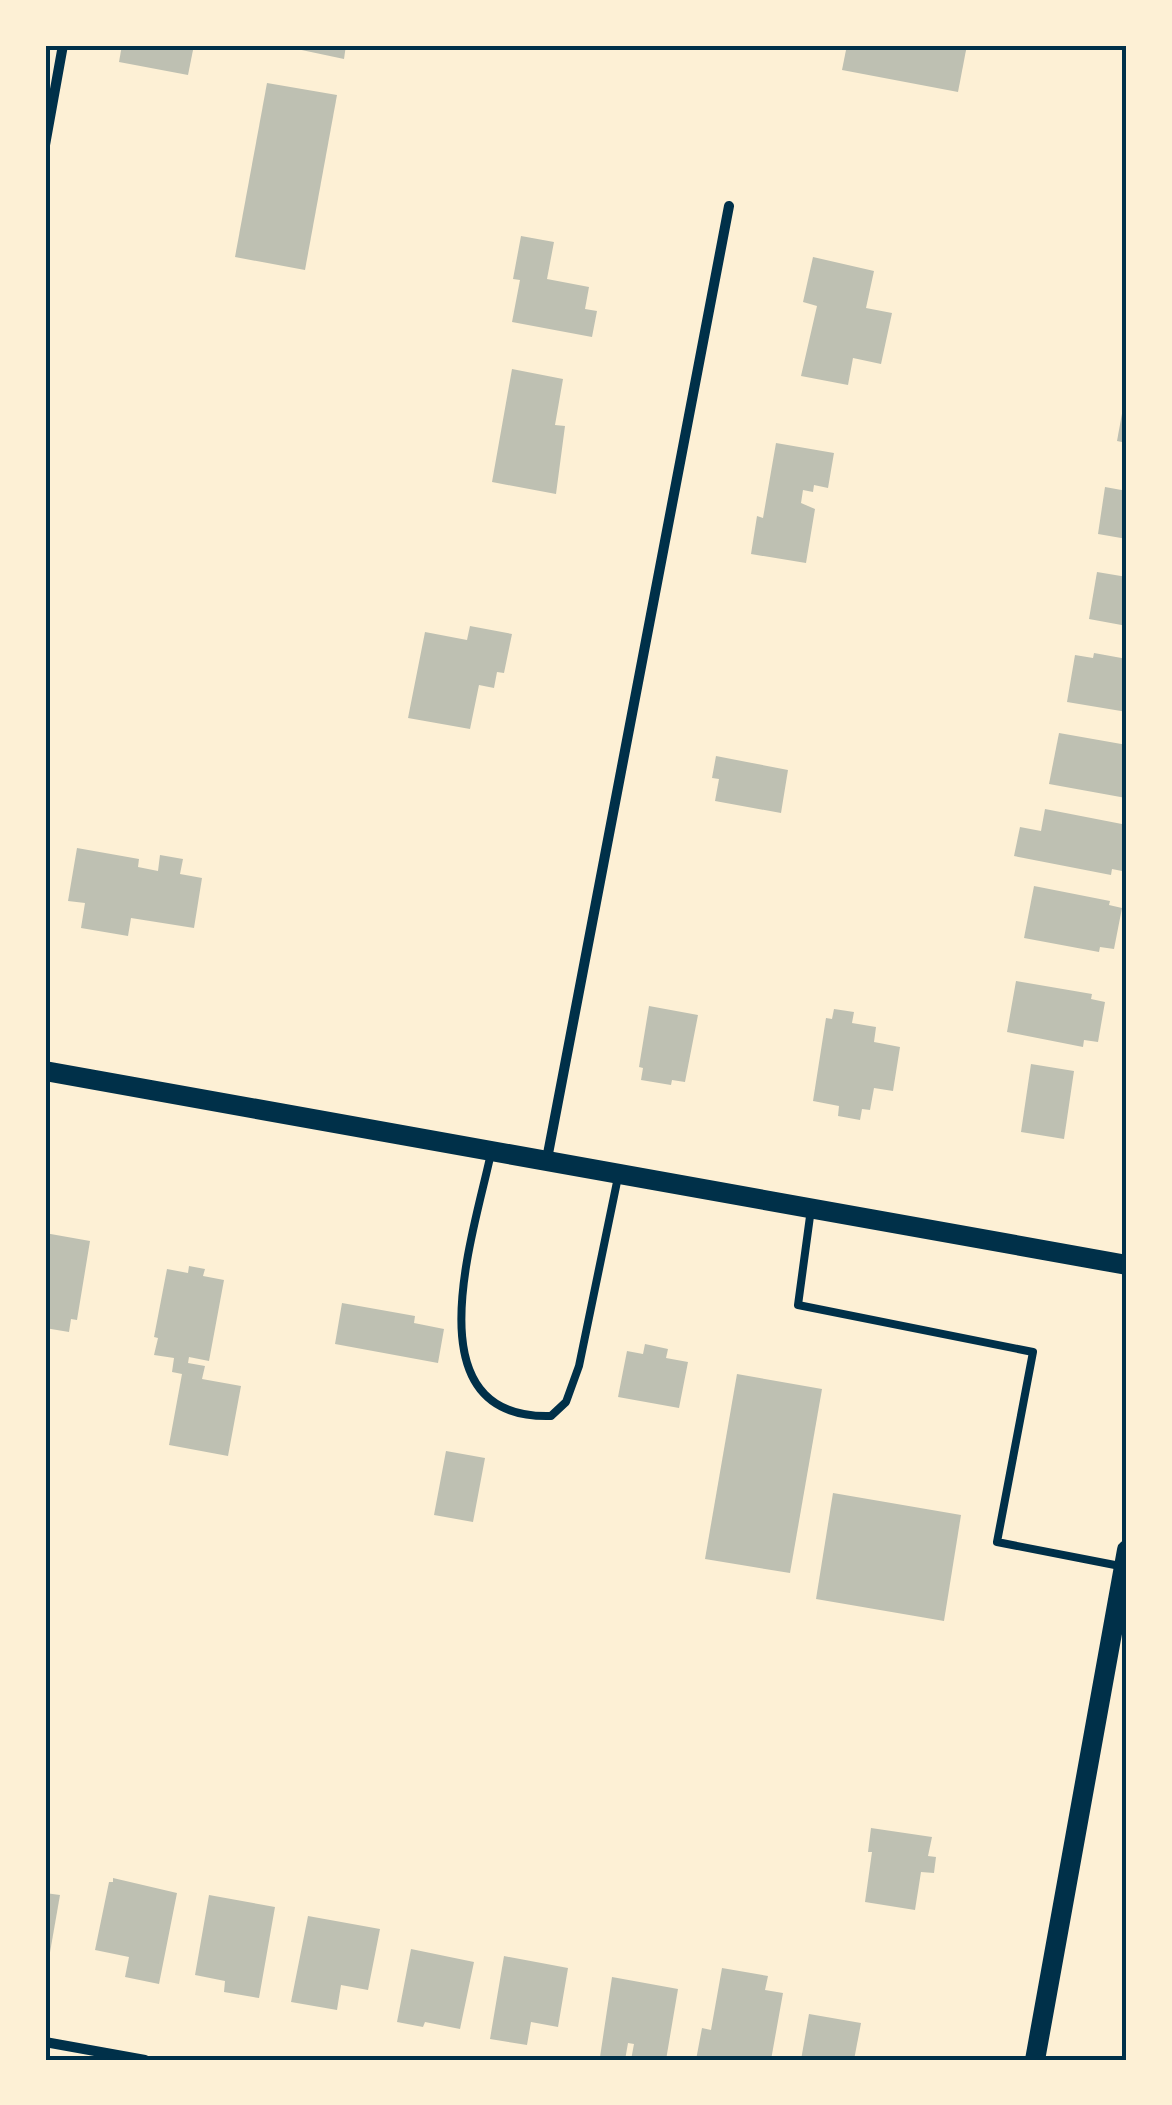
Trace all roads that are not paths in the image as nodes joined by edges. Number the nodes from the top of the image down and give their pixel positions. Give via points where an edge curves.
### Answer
1 (63, 45) edge
2 (45, 145) edge
3 (729, 206) dead end
4 (45, 1071) edge
5 (492, 1150) junction
6 (547, 1159) junction
7 (618, 1172) junction
8 (811, 1209) junction
9 (1127, 1265) edge
10 (1126, 1558) edge
11 (45, 2042) edge
12 (145, 2060) edge
13 (1035, 2060) edge

1 - 2 street
3 - 6 street
4 - 5 main road
5 - 6 main road
5 - 7 lane via 460,1301 463,1353 486,1397 523,1417 552,1416 566,1402 580,1366
6 - 7 main road
7 - 8 main road
8 - 9 main road
8 - 10 lane via 798,1305 1033,1352 997,1542
10 - 13 main road
11 - 12 street

